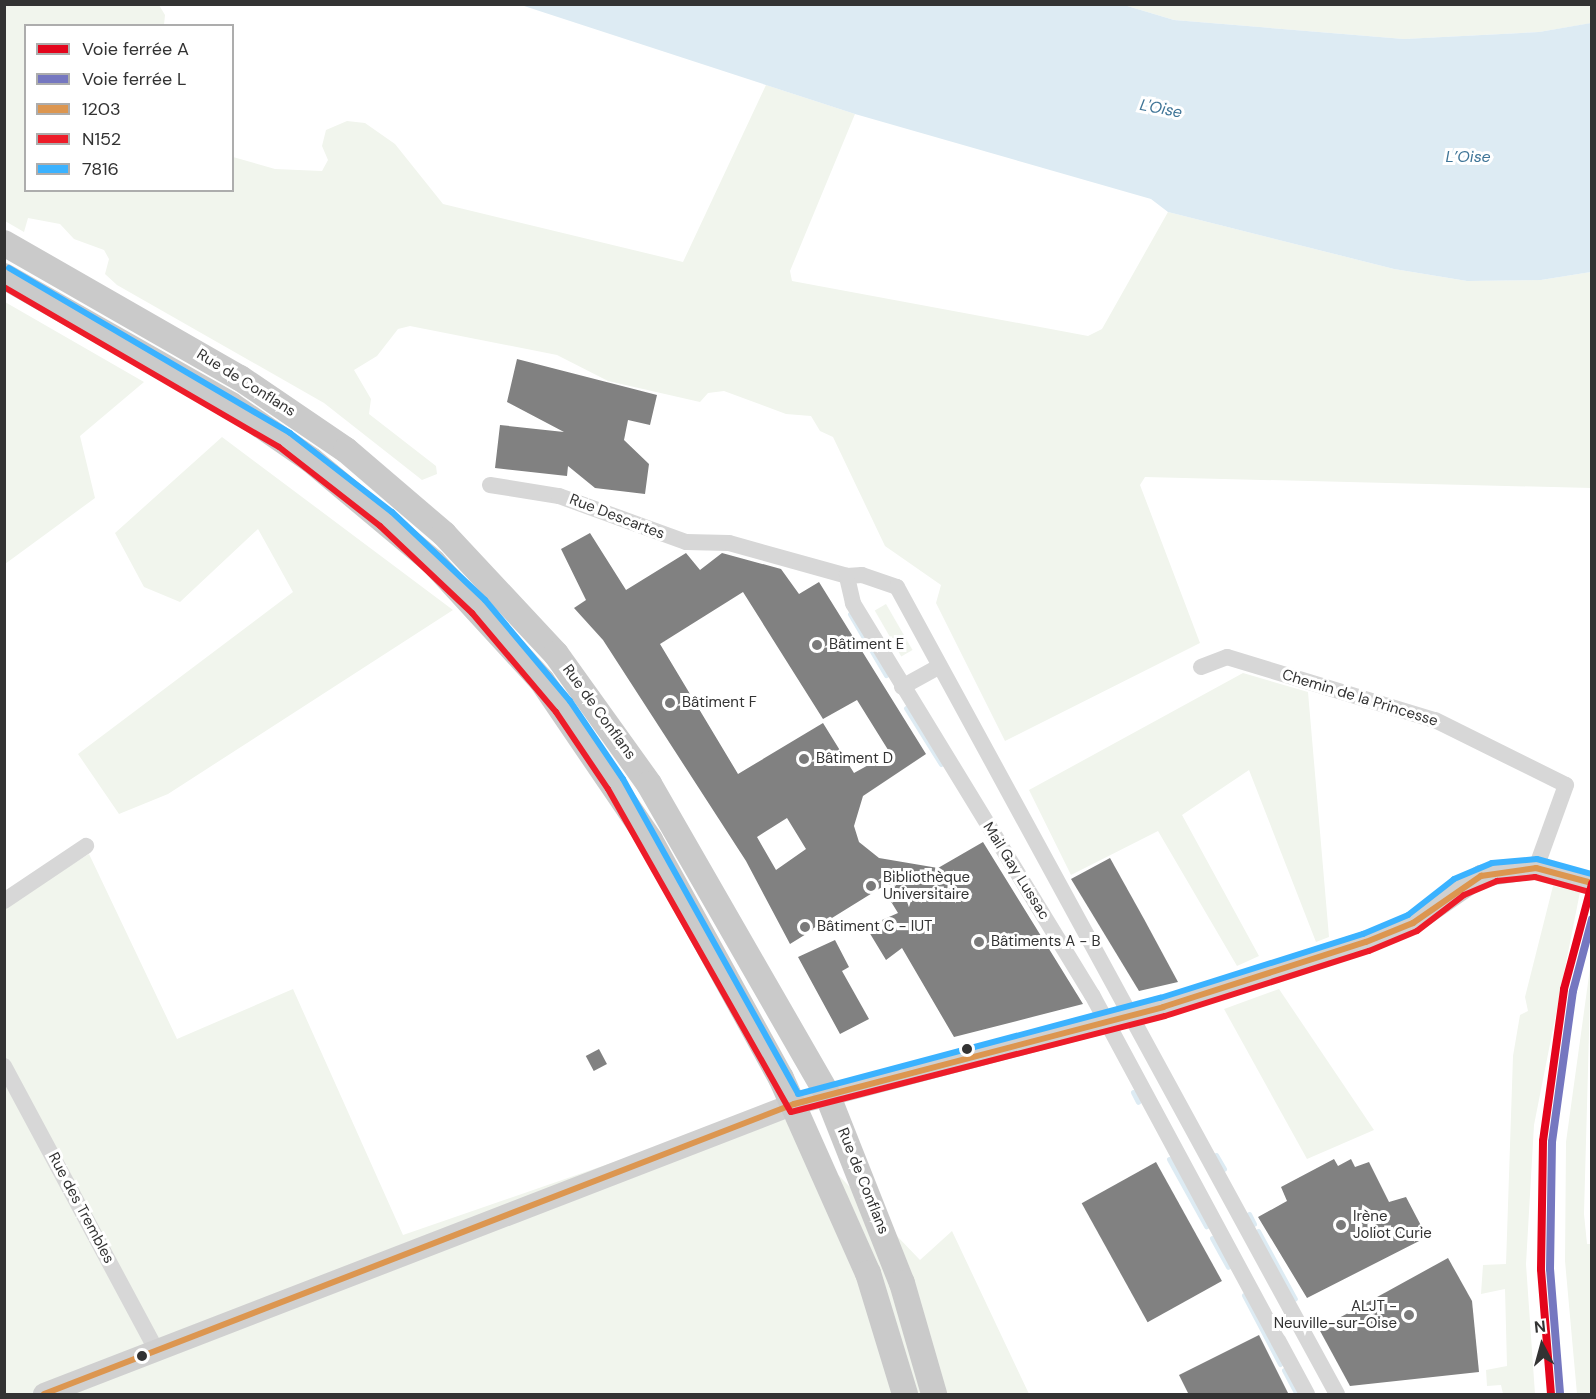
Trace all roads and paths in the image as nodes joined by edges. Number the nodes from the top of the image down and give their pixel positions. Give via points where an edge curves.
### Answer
1 (4, 243) edge
2 (4, 276) edge
3 (490, 485) dead end
4 (847, 576) junction
5 (940, 666) junction
6 (1201, 667) dead end
7 (902, 687) junction
8 (86, 846) dead end
9 (1536, 868) junction
10 (1592, 883) edge
11 (4, 901) edge
12 (1129, 1015) junction
13 (1104, 1022) junction
14 (4, 1066) edge
15 (827, 1094) junction
16 (794, 1104) junction
17 (1233, 1203) junction
18 (1210, 1217) junction
19 (1298, 1322) junction
20 (1274, 1335) junction
21 (156, 1350) junction
22 (44, 1395) edge
23 (905, 1395) edge
24 (934, 1395) edge
25 (1307, 1395) edge
26 (1337, 1395) edge

1 - 15 main road, Rue de Conflans via 295,414 396,490 490,580 556,654 631,756
2 - 16 main road, Rue de Conflans via 284,440 386,519 471,600 542,681 616,784
3 - 4 street, Rue Descartes via 559,496 686,542 729,543
4 - 5 street, Mail Gay Lussac via 862,574 897,587
4 - 7 street, Mail Gay Lussac via 846,590
5 - 7 street
5 - 12 street, Mail Gay Lussac
6 - 9 street, Chemin de la Princesse via 1227,657 1436,720 1566,785
7 - 13 street, Mail Gay Lussac
8 - 11 street
9 - 10 street
9 - 12 street via 1470,881 1413,923 1366,942
12 - 13 street
12 - 17 street, Mail Gay Lussac
13 - 15 street
13 - 18 street, Mail Gay Lussac
14 - 21 street, Rue des Trembles
15 - 16 street
15 - 24 main road, Rue de Conflans via 902,1283
16 - 21 street
16 - 23 main road, Rue de Conflans via 868,1273
17 - 18 street
17 - 19 street, Mail Gay Lussac
18 - 20 street, Mail Gay Lussac
19 - 20 street
19 - 26 street, Mail Gay Lussac
20 - 25 street, Mail Gay Lussac
21 - 22 street

